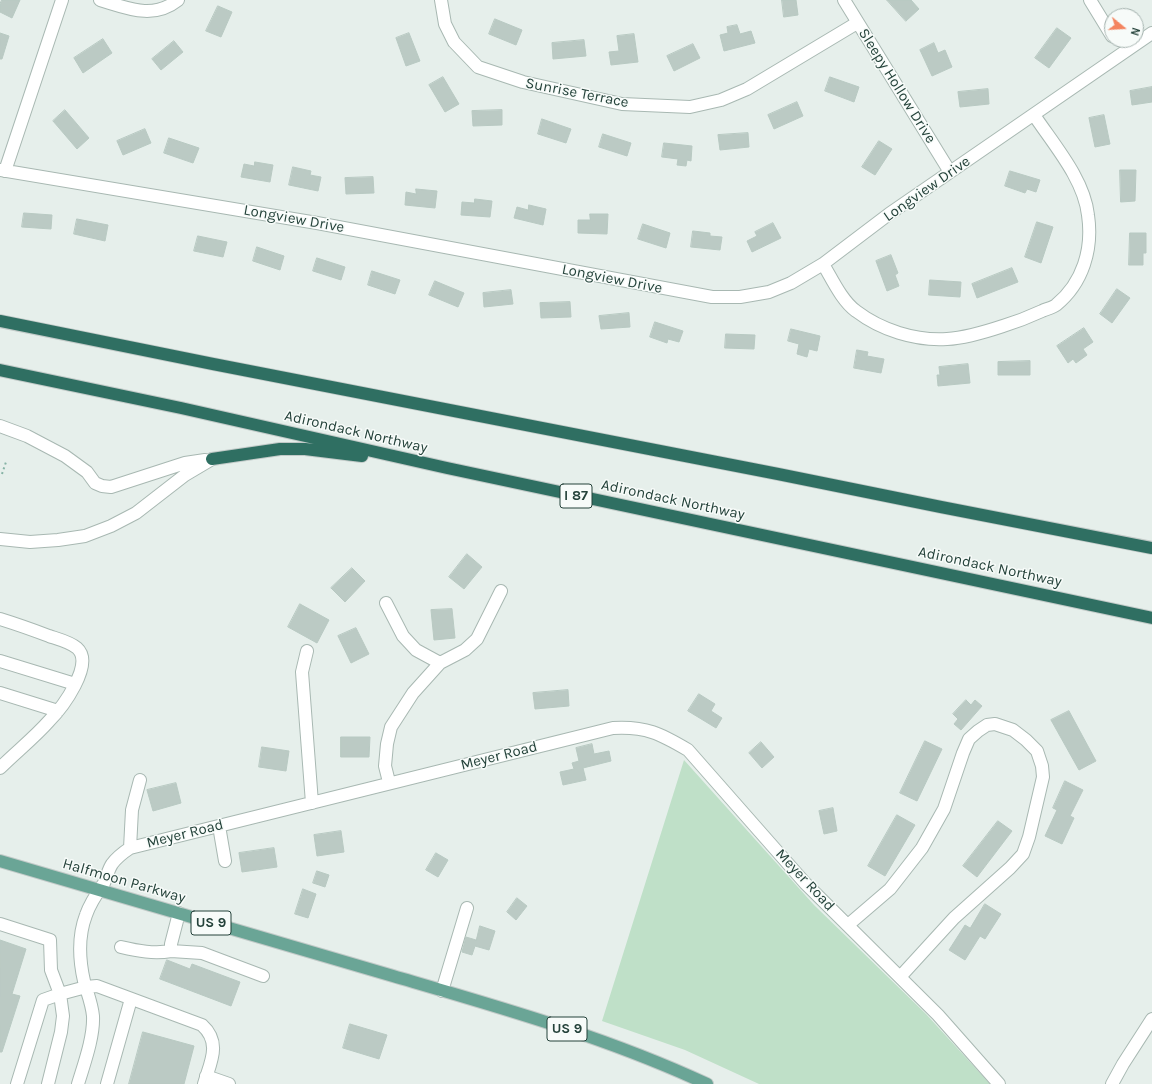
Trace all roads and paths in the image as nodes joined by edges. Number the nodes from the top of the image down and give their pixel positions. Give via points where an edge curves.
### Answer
1 (62, 0) edge
2 (100, 0) edge
3 (178, 0) edge
4 (441, 0) edge
5 (844, 0) edge
6 (1090, 0) edge
7 (857, 23) junction
8 (1104, 23) edge
9 (1152, 33) edge
10 (1120, 48) edge
11 (1123, 53) junction
12 (1034, 115) junction
13 (2, 171) edge
14 (950, 172) junction
15 (823, 264) junction
16 (0, 321) edge
17 (0, 370) edge
18 (0, 426) edge
19 (212, 459) junction
20 (6, 462) dead end
21 (447, 468) junction
22 (2, 474) dead end
23 (0, 539) edge
24 (1152, 548) edge
25 (501, 591) dead end
26 (386, 603) dead end
27 (1152, 618) edge
28 (0, 619) edge
29 (307, 651) dead end
30 (0, 661) edge
31 (440, 663) junction
32 (75, 684) junction
33 (0, 693) edge
34 (58, 711) junction
35 (0, 768) edge
36 (140, 780) dead end
37 (390, 782) junction
38 (312, 803) junction
39 (219, 826) junction
40 (130, 848) junction
41 (0, 861) edge
42 (225, 862) dead end
43 (99, 890) junction
44 (467, 908) dead end
45 (179, 914) junction
46 (0, 924) edge
47 (848, 926) junction
48 (121, 947) dead end
49 (171, 951) junction
50 (263, 976) dead end
51 (900, 977) junction
52 (86, 987) junction
53 (442, 991) junction
54 (60, 994) junction
55 (131, 999) junction
56 (1152, 1018) edge
57 (205, 1080) edge
58 (17, 1084) edge
59 (48, 1084) edge
60 (78, 1084) edge
61 (107, 1084) edge
62 (229, 1084) edge
63 (706, 1084) edge
64 (999, 1084) edge
65 (1112, 1084) edge

1 - 13 street
2 - 3 street via 138,12 158,10
4 - 7 street, Sunrise Terrace via 445,24 454,42 478,66 523,82 622,104 690,107 721,100 747,89
5 - 7 street, Sleepy Hollow Drive
6 - 8 street
7 - 14 street, Sleepy Hollow Drive
9 - 11 street, Longview Drive
10 - 11 street
11 - 12 street, Longview Drive
12 - 14 street, Longview Drive
12 - 15 street via 1072,171 1082,191 1088,215 1089,244 1084,268 1073,286 1055,305 1024,320 966,336 926,339 897,333 854,311
13 - 15 street, Longview Drive via 317,223 712,297 740,297 769,292 791,283
14 - 15 street, Longview Drive
16 - 24 highway
17 - 21 highway, Adirondack Northway / I 87
18 - 19 street via 27,436 65,456 88,472 95,483 102,486 111,487 185,464
19 - 21 highway via 305,448
19 - 23 street via 185,475 136,513 85,536 30,542
20 - 22 path
21 - 27 highway, Adirondack Northway / I 87
25 - 31 street via 477,639 465,650
26 - 31 street via 403,636 416,650
28 - 32 street via 76,647 82,654 83,663
29 - 38 street via 302,672
30 - 32 street
31 - 37 street via 413,693 391,727 385,766
32 - 34 street
33 - 34 street
34 - 35 street
36 - 40 street via 132,810
37 - 38 street, Meyer Road
37 - 47 street, Meyer Road via 613,728 627,727 655,732 688,750 805,883
38 - 39 street, Meyer Road
39 - 40 street, Meyer Road
39 - 42 street
40 - 43 street, Meyer Road via 112,864
41 - 43 main road, Halfmoon Parkway / US 9
43 - 45 main road, Halfmoon Parkway / US 9
43 - 52 street, Meyer Road via 85,915 79,948
44 - 53 street
45 - 49 street
45 - 53 main road, Halfmoon Parkway / US 9
46 - 54 street via 50,940 51,970
47 - 51 street, Meyer Road
47 - 51 street via 890,889 922,848 944,809 969,739 978,730 995,724 1012,730 1026,740 1037,751 1043,777 1030,837 1023,854 954,918
48 - 49 street via 150,953
49 - 50 street via 202,953
51 - 64 street, Meyer Road via 938,1015
52 - 54 street
52 - 55 street via 97,986
52 - 60 street, Meyer Road via 93,1015
53 - 63 main road, US 9 via 585,1035 672,1068
54 - 58 street via 43,1000
54 - 59 street via 63,1016 61,1032
55 - 57 street via 202,1025 209,1031 213,1039 213,1054
55 - 61 street
56 - 65 street
57 - 62 street

